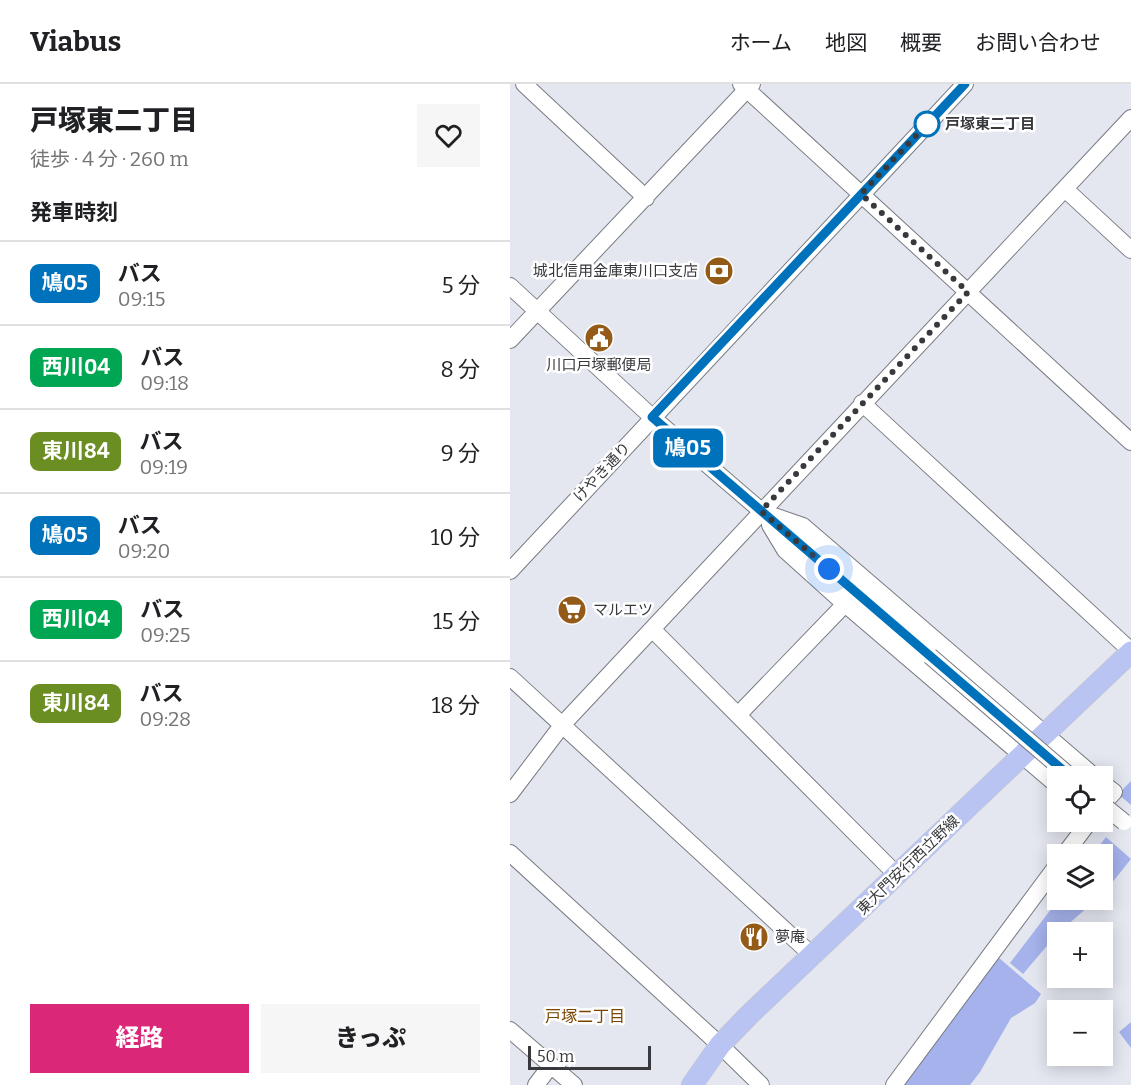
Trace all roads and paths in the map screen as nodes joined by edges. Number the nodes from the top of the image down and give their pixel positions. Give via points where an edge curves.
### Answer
1 (524, 84) edge
2 (965, 84) edge
3 (746, 86) edge
4 (1131, 118) edge
5 (1065, 189) junction
6 (861, 194) junction
7 (646, 198) junction
8 (1131, 250) edge
9 (510, 286) edge
10 (968, 292) junction
11 (538, 311) junction
12 (510, 340) edge
13 (862, 403) junction
14 (652, 417) junction
15 (1131, 442) edge
16 (761, 511) junction
17 (510, 571) edge
18 (845, 604) junction
19 (653, 630) junction
20 (1131, 652) edge
21 (510, 677) edge
22 (739, 714) junction
23 (563, 724) junction
24 (1045, 734) junction
25 (1023, 754) junction
26 (1058, 766) edge
27 (1082, 766) edge
28 (1047, 776) edge
29 (510, 794) edge
30 (1113, 813) edge
31 (1128, 825) edge
32 (1081, 832) edge
33 (1072, 844) edge
34 (510, 853) edge
35 (897, 875) junction
36 (1047, 879) edge
37 (813, 956) junction
38 (510, 1030) edge
39 (720, 1045) junction
40 (551, 1065) junction
41 (536, 1085) edge
42 (574, 1085) edge
43 (692, 1085) edge
44 (761, 1085) edge
45 (894, 1085) edge

1 - 7 street
2 - 6 street, けやき通り
3 - 6 street
3 - 7 street
4 - 5 street
5 - 8 street
5 - 10 street
6 - 10 street
6 - 14 street, けやき通り
7 - 11 street
9 - 11 street
10 - 13 street
10 - 15 street
11 - 12 street
11 - 14 street
13 - 16 street
13 - 20 street
14 - 16 street
14 - 17 street, けやき通り
16 - 18 street via 785,550
16 - 19 street
16 - 24 street via 802,526
16 - 26 street, bridge
18 - 22 street
18 - 25 street
19 - 22 street
19 - 23 street
20 - 24 main road, 東大門安行西立野線
21 - 23 street
22 - 35 street
23 - 29 street
23 - 37 street
24 - 25 main road, 東大門安行西立野線
24 - 27 street
25 - 28 street
25 - 35 main road, 東大門安行西立野線
30 - 31 street, bridge
32 - 33 street
34 - 39 street
35 - 37 main road, 東大門安行西立野線
36 - 45 street
37 - 39 main road, 東大門安行西立野線
38 - 40 street
39 - 43 main road, 東大門安行西立野線
39 - 44 street
40 - 41 street
40 - 42 street

